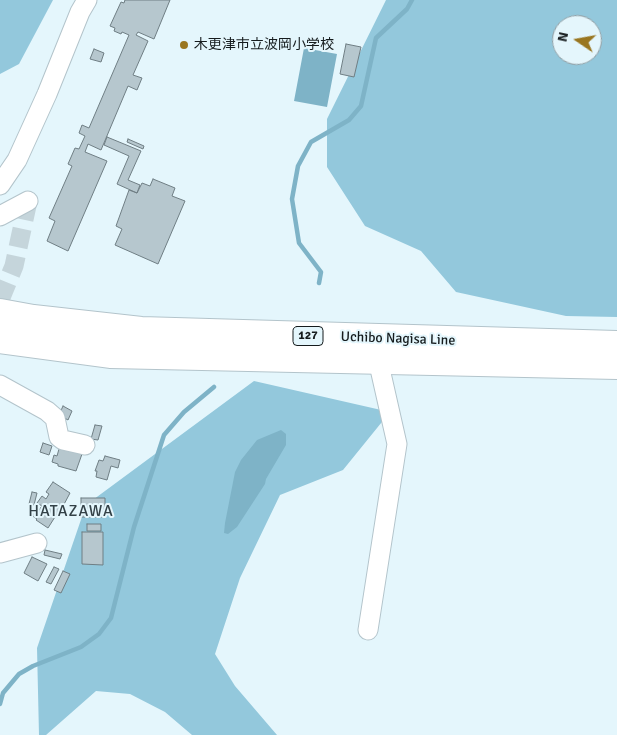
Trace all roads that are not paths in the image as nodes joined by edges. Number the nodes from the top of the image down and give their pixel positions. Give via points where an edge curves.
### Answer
1 (88, 0) edge
2 (0, 185) edge
3 (28, 201) dead end
4 (0, 216) edge
5 (0, 314) edge
6 (0, 339) edge
7 (617, 344) edge
8 (378, 360) junction
9 (617, 365) edge
10 (0, 385) edge
11 (85, 445) dead end
12 (37, 543) dead end
13 (0, 553) edge
14 (368, 630) dead end

1 - 2 street via 21,152
3 - 4 street
5 - 7 highway, Uchibo Nagisa Line / 127 via 141,331
6 - 8 highway, Uchibo Nagisa Line / 127 via 110,354
8 - 9 highway, Uchibo Nagisa Line / 127
8 - 14 street via 397,444
10 - 11 street via 47,411 54,418 59,437 63,440
12 - 13 street

